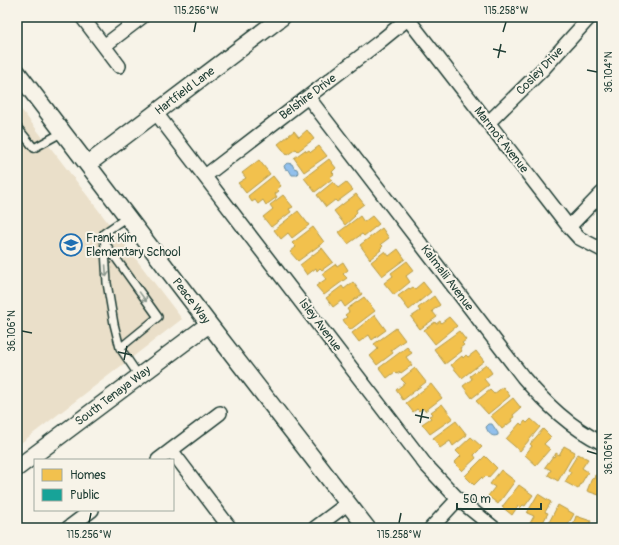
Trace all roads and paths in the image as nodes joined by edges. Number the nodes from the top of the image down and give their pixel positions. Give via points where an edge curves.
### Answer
1 (82, 17) edge
2 (142, 17) edge
3 (282, 17) edge
4 (590, 17) edge
5 (409, 18) edge
6 (104, 46) junction
7 (119, 66) dead end
8 (19, 78) edge
9 (308, 97) junction
10 (156, 113) junction
11 (488, 123) junction
12 (17, 127) edge
13 (63, 132) junction
14 (88, 164) junction
15 (205, 176) junction
16 (602, 192) edge
17 (128, 217) junction
18 (569, 227) junction
19 (104, 243) junction
20 (602, 250) edge
21 (209, 324) junction
22 (120, 348) junction
23 (139, 376) junction
24 (220, 413) dead end
25 (602, 443) edge
26 (171, 450) junction
27 (159, 459) edge
28 (17, 468) edge
29 (458, 499) junction
30 (347, 504) junction
31 (91, 511) edge
32 (68, 528) edge
33 (230, 528) edge
34 (315, 528) edge
35 (367, 528) edge
36 (431, 528) edge
37 (494, 528) edge

1 - 6 street
2 - 6 street
3 - 10 street, Hartfield Lane
4 - 11 street, Cosley Drive via 545,67
5 - 9 street, Belshire Drive
5 - 11 street, Marmot Avenue
6 - 7 street
8 - 13 street, Peace Way
9 - 15 street, Belshire Drive
9 - 25 street, Kalmalii Avenue via 522,377 559,414 580,431
10 - 14 street, Hartfield Lane
10 - 15 street, Isley Avenue
11 - 18 street, Marmot Avenue
12 - 13 lane via 34,148
13 - 14 street, Peace Way
14 - 17 street, Peace Way
15 - 29 street, Isley Avenue via 425,464
16 - 18 street
17 - 19 lane via 104,233
17 - 21 street, Peace Way
18 - 20 street, Marmot Avenue via 580,238
19 -> 22 lane via 107,283
19 -> 22 lane via 158,317
21 - 23 street, South Tenaya Way
21 - 30 street, Peace Way
22 - 23 lane
23 - 28 street, South Tenaya Way
24 - 26 street
26 - 27 street
26 - 33 street
29 - 36 street
29 - 37 street, Isley Avenue
30 - 34 street
30 - 35 street, Peace Way
31 - 32 street

